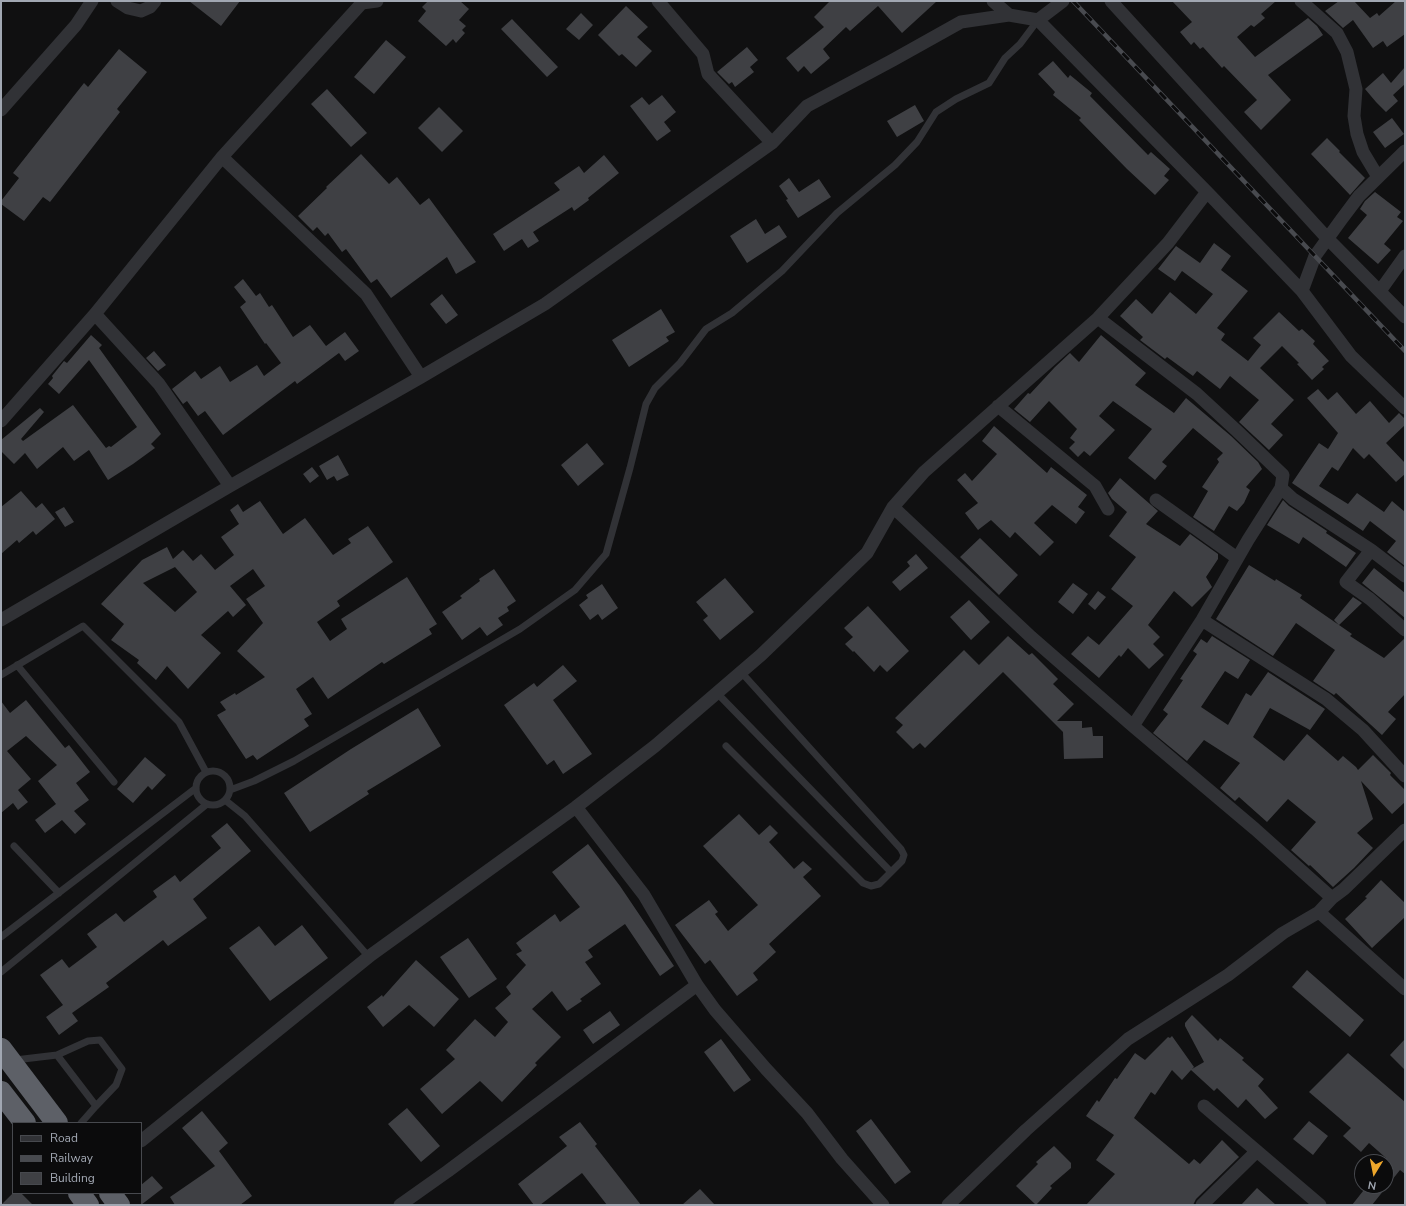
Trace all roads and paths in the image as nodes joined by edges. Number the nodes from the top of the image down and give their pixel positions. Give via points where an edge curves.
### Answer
1 (92, 1) edge
2 (117, 1) edge
3 (155, 1) edge
4 (377, 1) edge
5 (658, 1) edge
6 (993, 1) edge
7 (1063, 1) edge
8 (1111, 1) edge
9 (1302, 1) edge
10 (1009, 15) junction
11 (1038, 20) junction
12 (1, 110) edge
13 (772, 143) junction
14 (1405, 152) edge
15 (222, 157) junction
16 (1378, 177) junction
17 (1207, 192) junction
18 (1327, 238) junction
19 (1405, 256) edge
20 (1302, 291) junction
21 (1380, 291) junction
22 (94, 314) junction
23 (1405, 317) edge
24 (1098, 318) junction
25 (422, 377) junction
26 (998, 406) junction
27 (1405, 408) edge
28 (1, 421) edge
29 (230, 486) junction
30 (1281, 488) junction
31 (1156, 500) dead end
32 (893, 507) junction
33 (1108, 509) dead end
34 (1371, 550) junction
35 (1237, 558) junction
36 (1405, 576) edge
37 (1, 620) edge
38 (1202, 620) junction
39 (1405, 630) edge
40 (17, 665) junction
41 (741, 672) junction
42 (1, 675) edge
43 (717, 693) junction
44 (1133, 726) junction
45 (726, 746) dead end
46 (206, 772) junction
47 (1405, 776) edge
48 (114, 782) dead end
49 (196, 788) junction
50 (230, 790) junction
51 (225, 800) junction
52 (207, 804) junction
53 (576, 807) junction
54 (1405, 830) edge
55 (14, 846) dead end
56 (891, 872) junction
57 (59, 893) junction
58 (1332, 898) junction
59 (1319, 912) junction
60 (1, 937) edge
61 (369, 957) junction
62 (1, 972) edge
63 (697, 985) junction
64 (1405, 989) edge
65 (5, 1055) edge
66 (57, 1055) junction
67 (1, 1092) edge
68 (96, 1106) junction
69 (1204, 1106) dead end
70 (24, 1122) edge
71 (56, 1122) edge
72 (82, 1122) edge
73 (142, 1140) edge
74 (1257, 1151) junction
75 (80, 1194) edge
76 (111, 1194) edge
77 (1317, 1204) edge
78 (88, 1205) edge
79 (119, 1205) edge
80 (400, 1205) edge
81 (883, 1205) edge
82 (948, 1205) edge
83 (1202, 1205) edge

1 - 12 street via 76,25
2 - 3 street via 128,8 141,11
4 - 15 street via 362,3
5 - 13 street via 703,54 708,74
6 - 10 street
7 - 11 street
8 - 18 street
9 - 16 street via 1337,33 1346,52 1356,89 1354,116 1357,134 1363,152
10 - 11 street
10 - 13 street via 961,22 807,106
11 - 17 street
11 - 50 lane via 1020,44 1005,58 989,83 936,112 917,142 895,165 837,213 782,271 732,314 706,329 680,363 655,388 646,404 606,554 575,590 520,629 294,761
13 - 25 street via 545,304
14 - 16 street
15 - 22 street
15 - 25 street via 366,294
16 - 18 street via 1359,196
17 - 20 street
17 - 24 street via 1168,243
18 - 20 street via 1315,256
18 - 21 street
19 - 21 street
20 - 27 street via 1351,356
21 - 23 street
22 - 28 street
22 - 29 street via 159,384
24 - 26 street
24 - 30 street via 1197,394 1236,430 1283,475
25 - 29 street
26 - 32 street via 924,472
26 - 33 street via 1095,486
29 - 37 street
30 - 34 street via 1293,499
30 - 35 street
31 - 35 street
32 - 41 street via 867,553 761,656
32 - 44 street via 1032,637
34 - 36 street
34 - 39 street via 1346,582
35 - 38 street
38 - 44 street
38 - 47 street via 1326,699 1364,730
40 - 42 lane
40 - 46 lane via 84,626 179,722
40 - 48 lane
41 - 43 street
41 - 56 lane via 901,849 904,855 902,861
43 - 53 street via 655,746
43 - 56 lane
44 - 58 street
45 - 56 lane via 863,883 871,886 879,884
46 - 49 lane via 200,776
46 - 50 lane via 220,772 226,776
49 - 52 lane via 197,795
49 - 57 lane
50 - 51 lane
51 - 52 lane via 213,805
51 - 61 lane via 245,816
52 - 62 lane
53 - 61 street
53 - 63 street via 644,895
54 - 58 street
55 - 57 lane
57 - 60 lane
58 - 59 street
59 - 64 street
59 - 82 street via 1283,933 1228,975 1128,1039 1026,1130
61 - 73 street
63 - 80 street
63 - 81 street via 715,1010 807,1113 842,1159
65 - 66 lane
65 - 71 highway
66 - 68 lane
66 - 68 lane via 88,1041 100,1040 122,1069 116,1085
67 - 70 highway
68 - 72 lane
69 - 74 street
74 - 77 street
74 - 83 street
75 - 78 highway
76 - 79 highway

